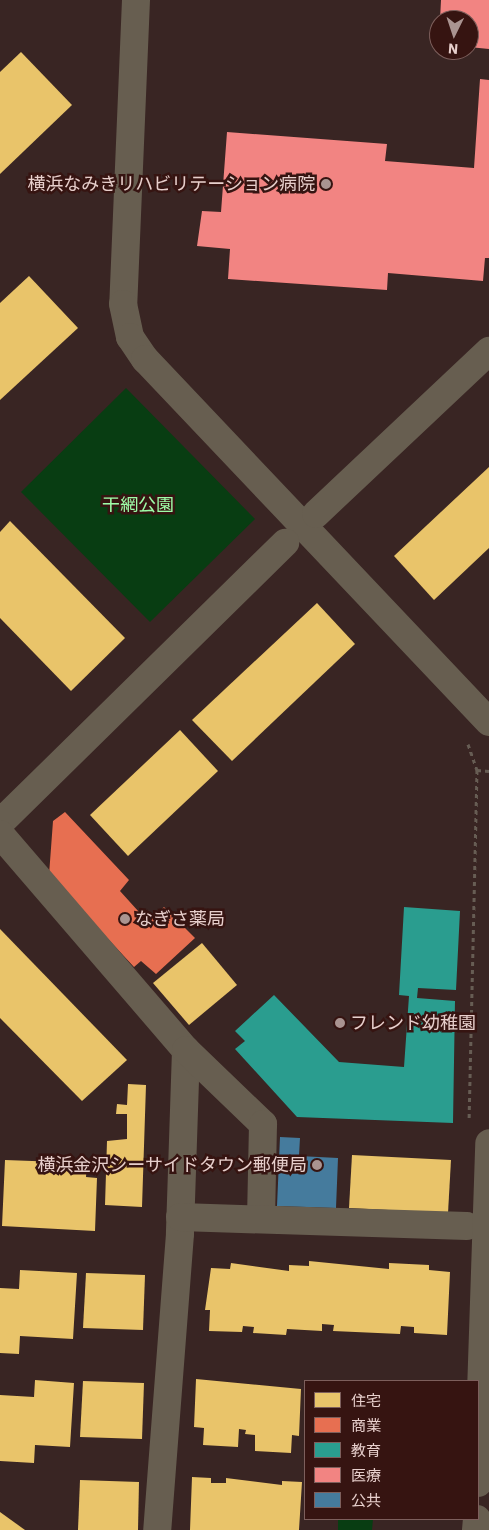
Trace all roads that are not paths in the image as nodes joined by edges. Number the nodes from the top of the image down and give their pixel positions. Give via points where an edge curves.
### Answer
1 (136, 0) edge
2 (489, 351) edge
3 (316, 514) dead end
4 (285, 543) dead end
5 (489, 722) edge
6 (0, 823) edge
7 (0, 834) edge
8 (186, 1050) junction
9 (479, 1135) edge
10 (180, 1216) junction
11 (261, 1219) junction
12 (467, 1226) dead end
13 (478, 1380) edge
14 (157, 1530) edge

1 - 5 street via 123,304 130,337 145,359
2 - 3 street
4 - 6 street
7 - 8 street
8 - 10 street
8 - 11 street via 263,1124
9 - 13 street
10 - 11 street
10 - 14 street
11 - 12 street

